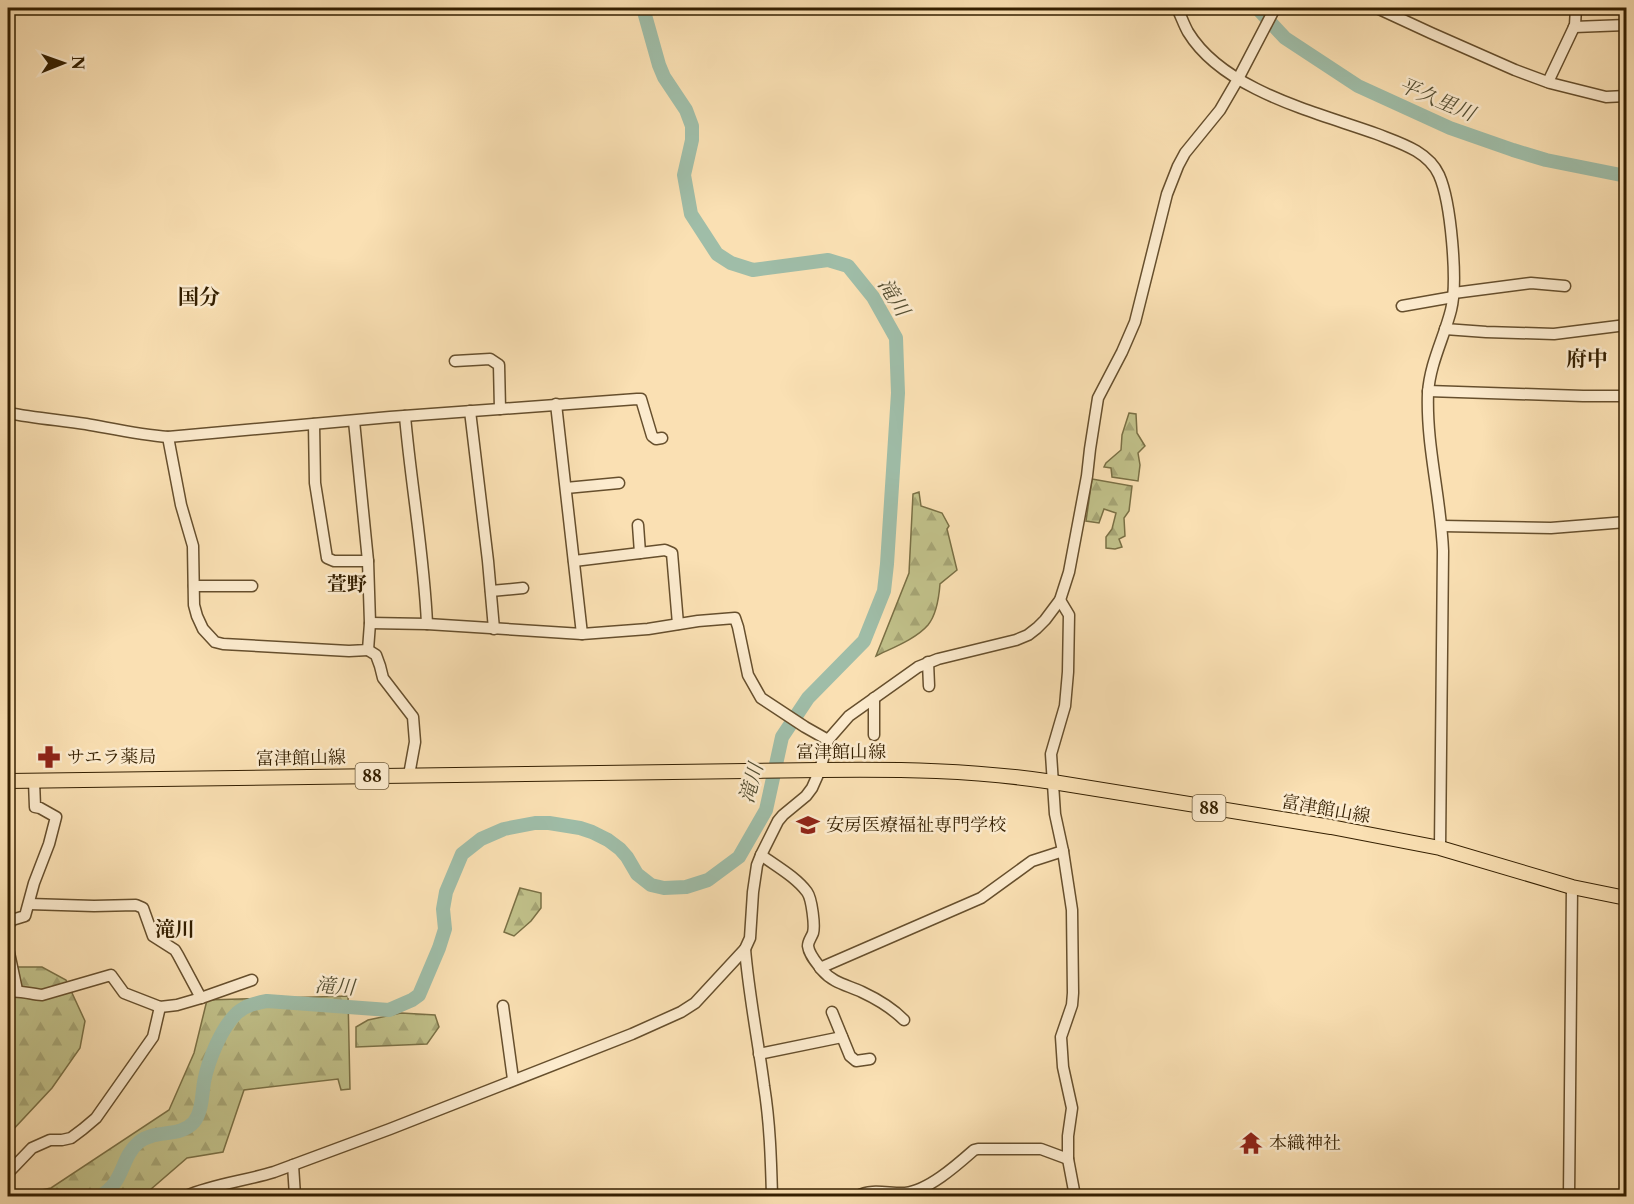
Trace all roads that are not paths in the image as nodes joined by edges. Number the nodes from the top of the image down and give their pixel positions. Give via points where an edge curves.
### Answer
1 (1177, 8) edge
2 (1275, 8) edge
3 (1377, 8) edge
4 (1576, 8) edge
5 (1626, 25) edge
6 (1574, 27) junction
7 (1238, 80) junction
8 (1548, 81) junction
9 (1626, 96) edge
10 (1565, 286) dead end
11 (1454, 295) junction
12 (1402, 306) dead end
13 (1626, 325) edge
14 (1445, 329) junction
15 (455, 361) dead end
16 (1428, 391) junction
17 (1626, 396) edge
18 (556, 405) junction
19 (500, 409) junction
20 (470, 411) junction
21 (8, 413) edge
22 (405, 416) junction
23 (354, 421) junction
24 (314, 424) junction
25 (168, 437) junction
26 (662, 438) dead end
27 (619, 483) dead end
28 (566, 488) junction
29 (1626, 522) edge
30 (638, 525) dead end
31 (1442, 526) junction
32 (640, 553) junction
33 (368, 561) junction
34 (574, 561) junction
35 (194, 586) junction
36 (252, 586) dead end
37 (523, 588) dead end
38 (491, 591) junction
39 (1060, 600) junction
40 (370, 623) junction
41 (427, 624) junction
42 (678, 624) junction
43 (494, 629) junction
44 (582, 634) junction
45 (368, 650) junction
46 (928, 662) junction
47 (929, 686) dead end
48 (874, 698) junction
49 (874, 735) dead end
50 (828, 740) junction
51 (820, 770) junction
52 (409, 775) junction
53 (8, 781) edge
54 (34, 781) junction
55 (1053, 782) junction
56 (1440, 848) junction
57 (1063, 851) junction
58 (761, 855) junction
59 (1572, 887) junction
60 (1626, 898) edge
61 (29, 904) junction
62 (8, 926) edge
63 (8, 948) edge
64 (745, 950) junction
65 (820, 968) junction
66 (252, 980) dead end
67 (12, 991) edge
68 (201, 998) junction
69 (503, 1006) dead end
70 (160, 1007) junction
71 (832, 1012) dead end
72 (904, 1020) dead end
73 (842, 1036) junction
74 (759, 1054) junction
75 (870, 1059) dead end
76 (513, 1079) junction
77 (1068, 1159) junction
78 (293, 1165) junction
79 (8, 1173) edge
80 (186, 1197) edge
81 (295, 1197) edge
82 (772, 1197) edge
83 (858, 1197) edge
84 (1075, 1197) edge
85 (1569, 1197) edge

1 - 7 street via 1188,32 1204,52
2 - 7 street
3 - 8 street
4 - 6 street
5 - 6 street
6 - 8 street
7 - 11 street via 1276,98 1409,146 1431,163 1445,194
7 - 39 street via 1220,110 1185,153 1167,194 1135,322 1098,398 1080,521
8 - 9 street via 1606,97
10 - 11 street via 1531,283
11 - 12 street
11 - 14 street
13 - 14 street via 1554,334
14 - 16 street via 1432,364
15 - 19 street via 490,359 499,365
16 - 17 street
16 - 31 street via 1429,433
18 - 19 street
18 - 26 street via 641,399 652,436
18 - 28 street
19 - 20 street
20 - 22 street
20 - 38 street
21 - 25 street
22 - 23 street
22 - 41 street
23 - 24 street
23 - 33 street
24 - 25 street
24 - 33 street via 315,483 327,558
25 - 35 street via 181,506 194,546
27 - 28 street
28 - 34 street
29 - 31 street via 1551,528
30 - 32 street
31 - 56 street
32 - 34 street
32 - 42 street via 672,553
33 - 40 street
34 - 44 street
35 - 36 street
35 - 45 street via 197,616 214,642
37 - 38 street
38 - 43 street
39 - 46 street via 1028,635
39 - 55 street via 1069,615 1068,672 1065,706 1051,754
40 - 41 street
40 - 45 street
41 - 43 street
42 - 44 street
42 - 50 street via 735,618 748,675 761,698
43 - 44 street
45 - 52 street via 376,655 382,678 412,717 415,742
46 - 47 street
46 - 48 street
48 - 49 street
48 - 50 street via 849,716
50 - 51 street
51 - 52 main road, 富津館山線 / 88
51 - 55 main road, 富津館山線 / 88 via 962,771
51 - 58 street via 806,796 778,821
52 - 54 main road, 富津館山線 / 88
53 - 54 main road, 富津館山線 / 88
54 - 61 street via 35,807 56,817
55 - 56 main road, 富津館山線 / 88
55 - 57 street
56 - 59 main road, 富津館山線 / 88
57 - 65 street via 1032,861 981,898
57 - 77 street via 1072,910 1073,993 1062,1037 1063,1067 1072,1108
58 - 64 street
58 - 65 street via 807,892 814,928 808,947
59 - 60 main road, 富津館山線 / 88
59 - 85 street
61 - 62 street via 25,916 12,920
61 - 68 street via 143,908 153,936 175,950
63 - 67 street
64 - 74 street
64 - 76 street via 695,1003 681,1012
65 - 72 street via 828,977 888,1005
66 - 68 street
67 - 70 street via 42,994 111,975 124,993
68 - 70 street
69 - 76 street
70 - 79 street via 153,1037 96,1118 70,1138 50,1140 32,1148
71 - 73 street
73 - 74 street
73 - 75 street via 856,1061
74 - 82 street via 770,1137
76 - 78 street
77 - 83 street via 1041,1149 978,1149 920,1189
77 - 84 street
78 - 80 street
78 - 81 street

